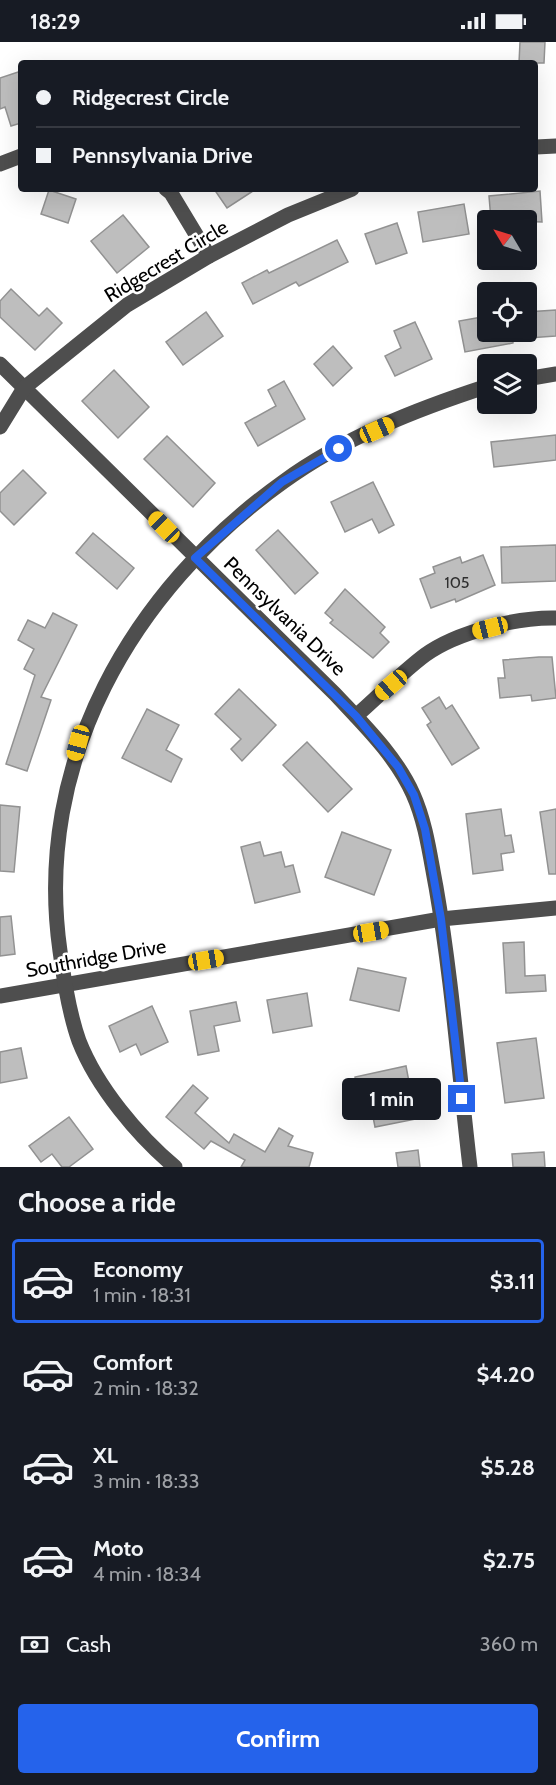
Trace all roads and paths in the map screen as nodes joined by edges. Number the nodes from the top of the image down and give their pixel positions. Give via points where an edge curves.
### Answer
1 (556, 146) edge
2 (538, 147) edge
3 (18, 157) edge
4 (0, 164) edge
5 (170, 192) edge
6 (345, 192) edge
7 (209, 256) junction
8 (0, 364) edge
9 (556, 374) edge
10 (537, 377) edge
11 (24, 388) junction
12 (477, 390) edge
13 (0, 427) edge
14 (195, 558) junction
15 (556, 618) edge
16 (356, 716) junction
17 (556, 909) edge
18 (441, 919) junction
19 (64, 985) junction
20 (0, 996) edge
21 (175, 1167) edge
22 (470, 1167) edge

1 - 2 street
3 - 4 street
5 - 7 street
6 - 7 street, Ridgecrest Circle via 288,215
7 - 11 street, Ridgecrest Circle via 126,305
8 - 11 street, Pennsylvania Drive
9 - 10 street
11 - 13 street, Ridgecrest Circle
11 - 14 street, Pennsylvania Drive
12 - 14 street via 439,402 320,459 282,482
14 - 16 street, Pennsylvania Drive
14 - 19 street via 123,650 78,743 63,804 56,868 56,923
15 - 16 street via 536,617 467,634 426,655
16 - 18 street, Pennsylvania Drive via 398,767 414,795 425,829
17 - 18 street, Southridge Drive
18 - 19 street, Southridge Drive
18 - 22 street, Pennsylvania Drive
19 - 20 street, Southridge Drive
19 - 21 street via 80,1042 111,1097 145,1142

